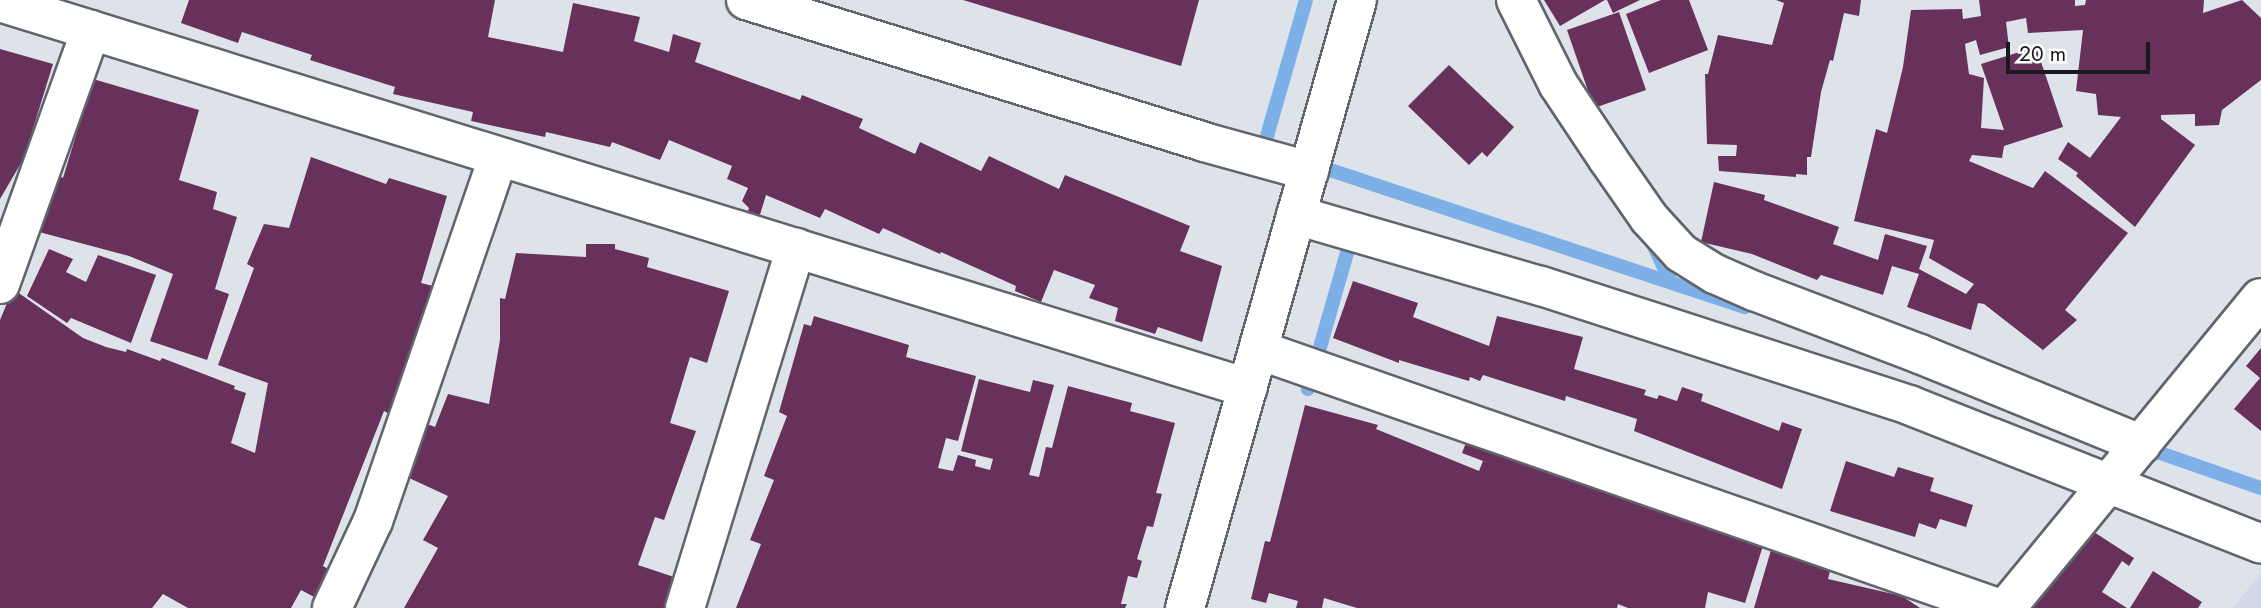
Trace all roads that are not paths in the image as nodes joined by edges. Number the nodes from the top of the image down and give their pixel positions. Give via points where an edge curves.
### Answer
1 (746, 0) edge
2 (1357, 0) edge
3 (1516, 0) edge
4 (0, 2) edge
5 (91, 30) junction
6 (498, 157) junction
7 (1309, 172) junction
8 (1296, 215) junction
9 (796, 248) junction
10 (0, 284) edge
11 (2261, 298) edge
12 (1259, 350) junction
13 (1248, 388) junction
14 (2141, 444) junction
15 (2107, 485) junction
16 (2261, 544) edge
17 (1192, 606) edge
18 (332, 608) edge
19 (685, 608) edge
20 (1998, 608) edge
21 (2006, 608) edge

1 - 7 street
2 - 7 street
3 - 14 street via 1559,84 1649,218 1681,253 1754,291
4 - 5 street
5 - 6 street
5 - 10 street
6 - 9 street
6 - 18 street via 373,521
7 - 8 street
8 - 12 street
8 - 15 street via 1568,294 1909,405
9 - 13 street
9 - 19 street
11 - 14 street
12 - 13 street
12 - 20 street
13 - 17 street
14 - 15 street
15 - 16 street
15 - 21 street

